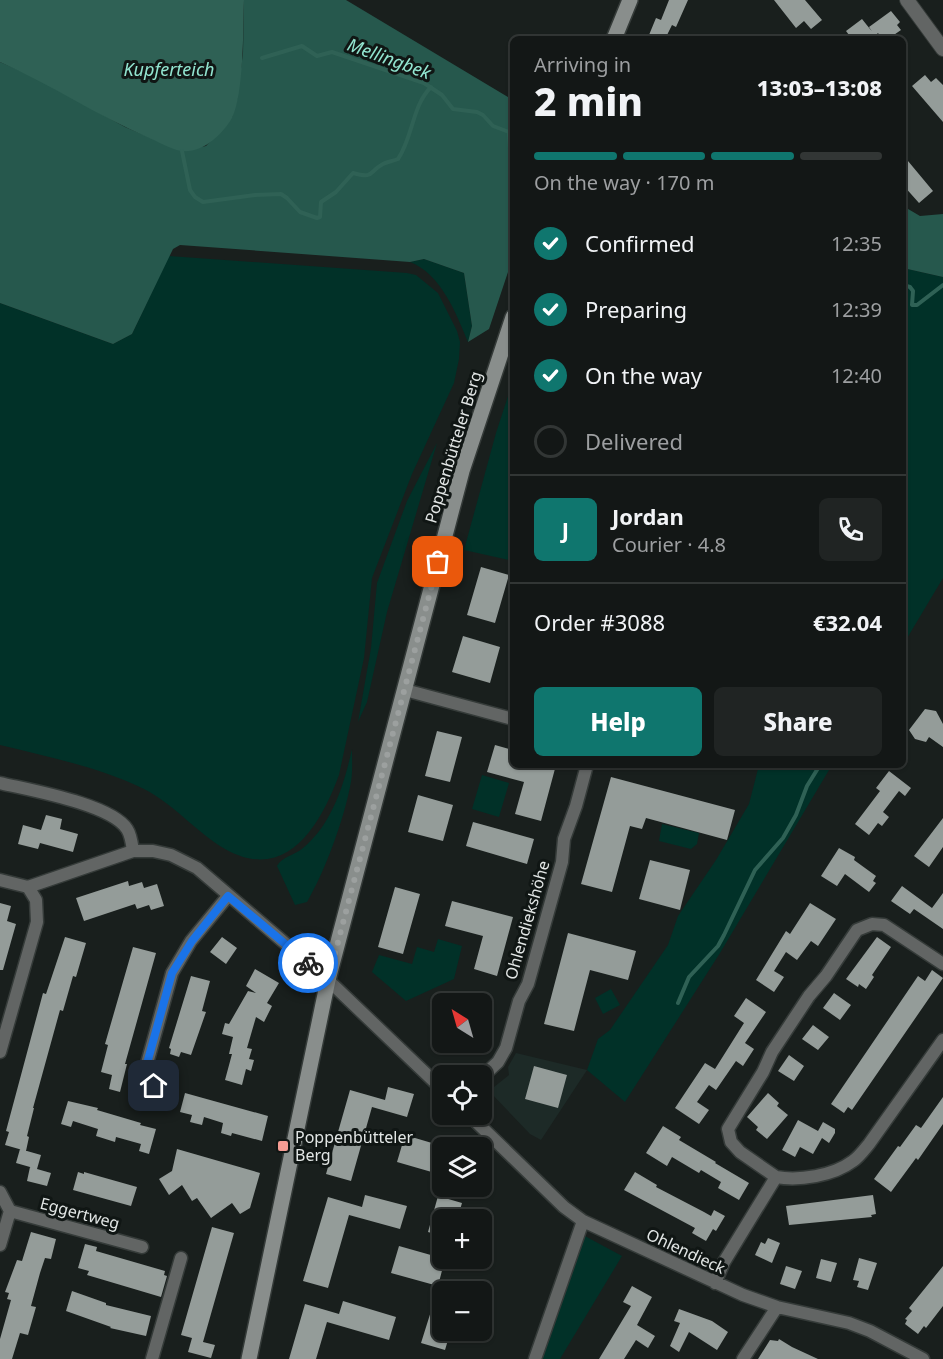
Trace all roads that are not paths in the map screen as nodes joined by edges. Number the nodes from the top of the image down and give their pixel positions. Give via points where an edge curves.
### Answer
1 (630, 0) edge
2 (907, 0) edge
3 (615, 36) edge
4 (943, 49) edge
5 (510, 326) edge
6 (405, 690) junction
7 (510, 718) edge
8 (586, 768) edge
9 (0, 783) edge
10 (133, 851) junction
11 (0, 880) edge
12 (28, 887) junction
13 (228, 896) junction
14 (943, 964) edge
15 (328, 980) junction
16 (943, 1040) edge
17 (0, 1052) edge
18 (492, 1068) edge
19 (432, 1079) edge
20 (154, 1086) dead end
21 (479, 1125) edge
22 (776, 1177) junction
23 (0, 1192) edge
24 (10, 1210) junction
25 (583, 1221) junction
26 (0, 1245) edge
27 (142, 1247) dead end
28 (181, 1258) dead end
29 (715, 1283) junction
30 (777, 1307) junction
31 (152, 1359) edge
32 (249, 1359) edge
33 (536, 1359) edge
34 (743, 1359) edge
35 (923, 1359) edge

1 - 3 main road
2 - 4 street
5 - 6 main road, Poppenbütteler Berg via 462,471
6 - 7 street
6 - 15 main road, Poppenbütteler Berg
8 - 18 street, Ohlendiekshöhe via 528,984 506,1048
9 - 10 street via 87,805 115,818 126,827
10 - 12 street
10 - 13 street via 153,851 187,862
11 - 12 street
12 - 17 street via 36,900 37,922
13 - 15 street
13 - 20 street via 172,973 146,1067
14 - 22 street via 884,925 857,930 772,1052 728,1129 731,1142 740,1152
15 - 19 street
15 - 32 main road, Poppenbütteler Berg
16 - 22 street via 855,1160 825,1173 789,1179
21 - 25 street, Ohlendieck
22 - 29 street
23 - 24 street
24 - 26 street
24 - 27 street, Eggertweg
25 - 29 street, Ohlendieck
25 - 33 street
28 - 31 street
29 - 30 street, Ohlendieck
30 - 34 street
30 - 35 street, Ohlendieck via 849,1323

